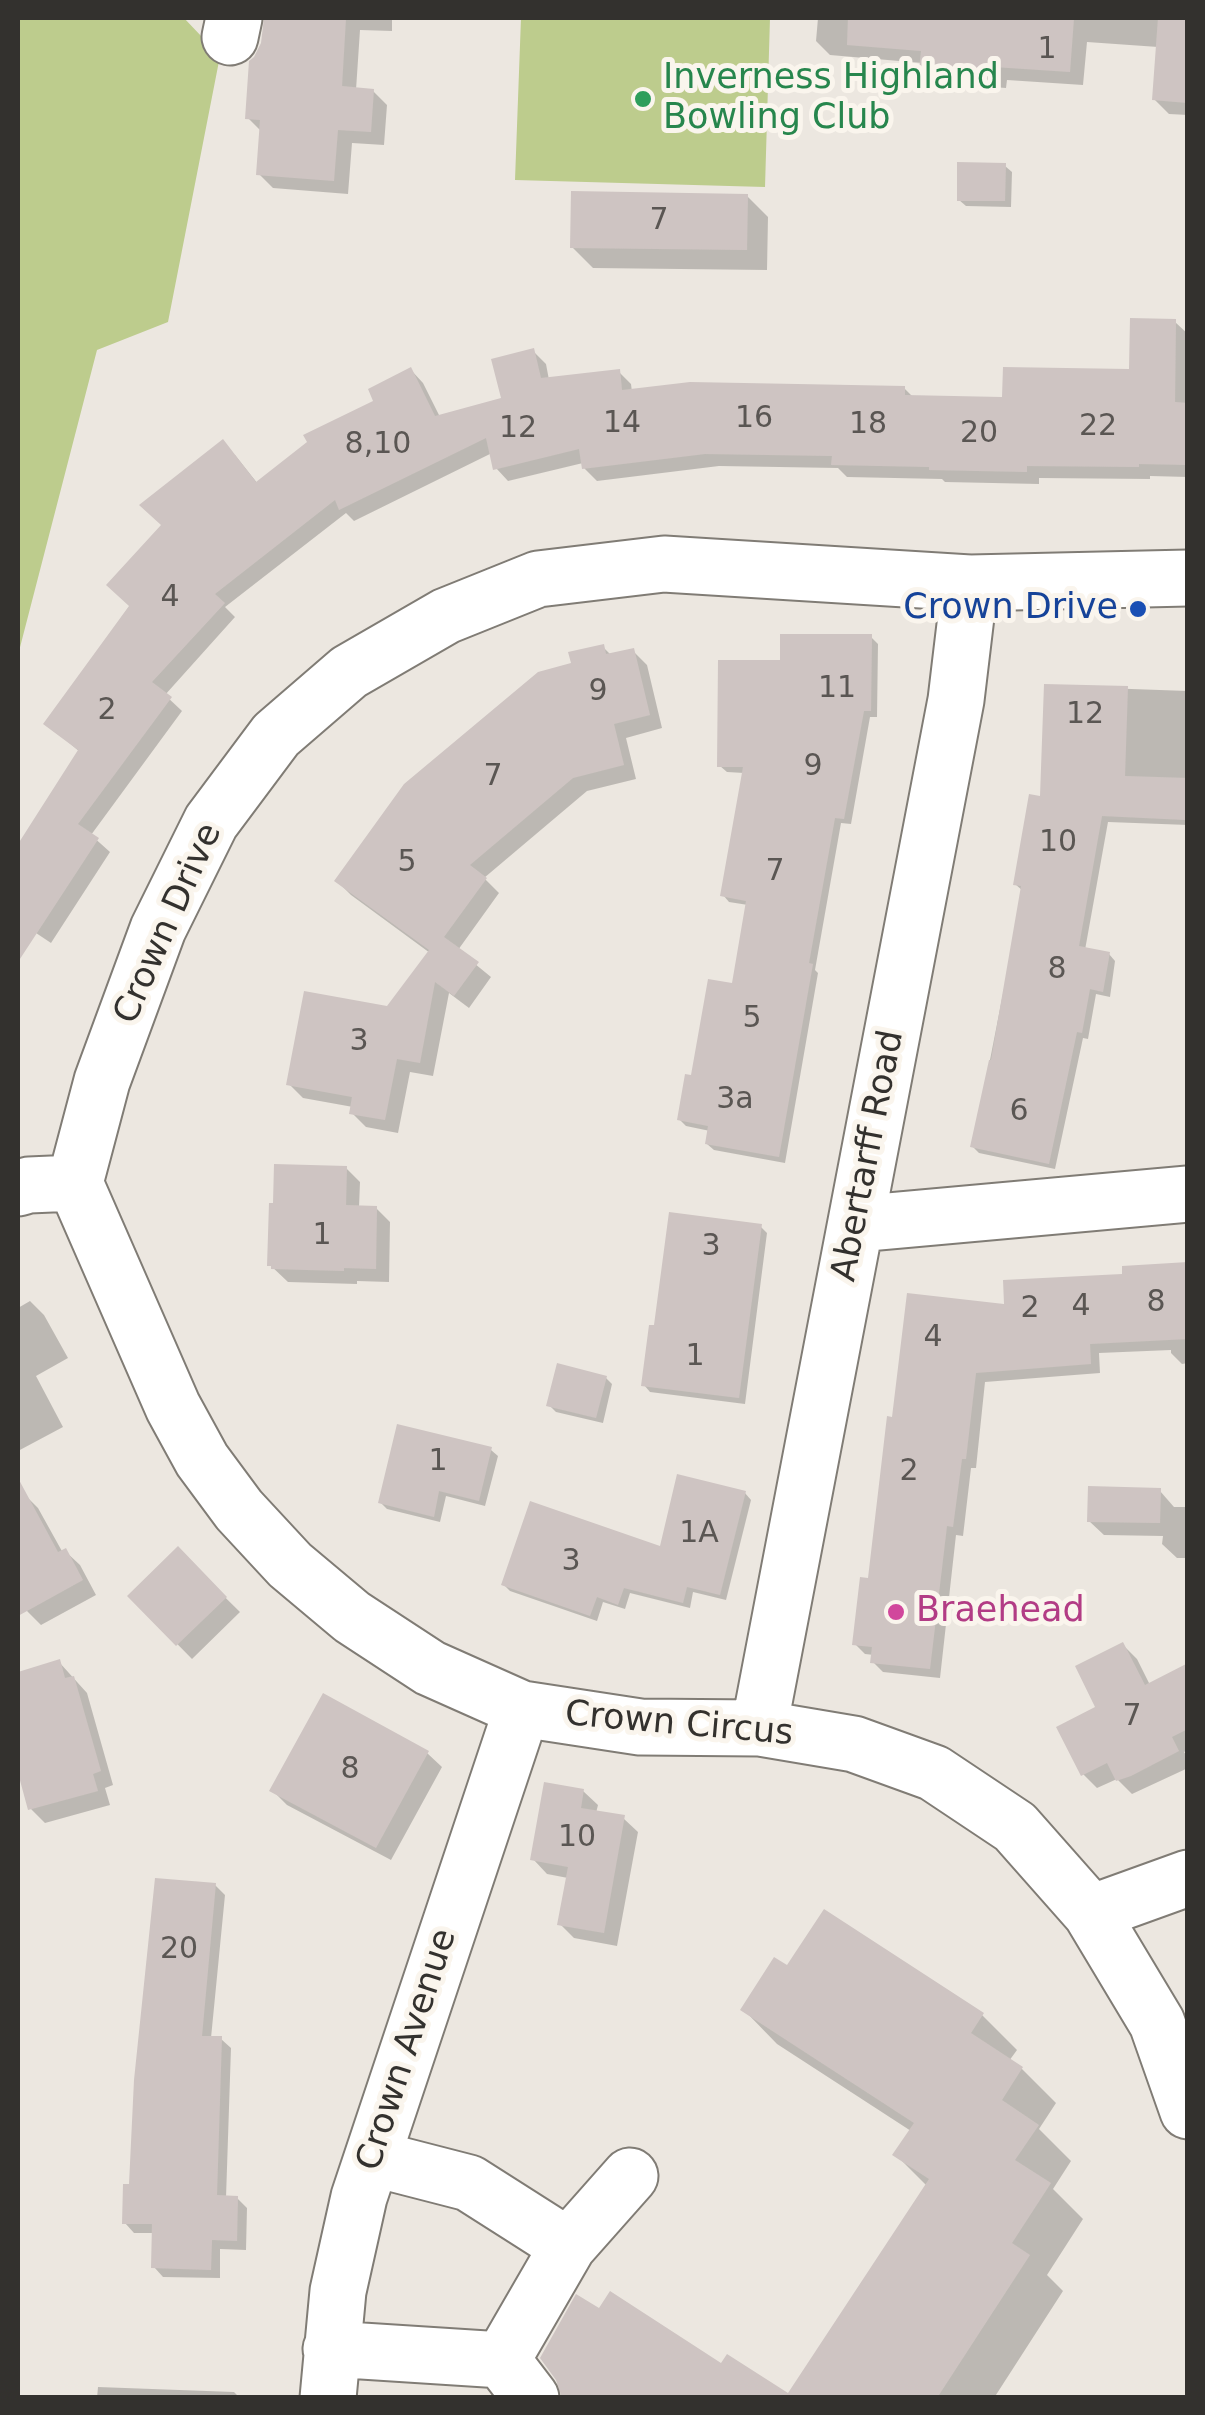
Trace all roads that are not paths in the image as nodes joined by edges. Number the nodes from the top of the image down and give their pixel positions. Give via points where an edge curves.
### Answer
1 (1188, 578) edge
2 (970, 583) junction
3 (75, 1183) junction
4 (18, 1188) edge
5 (1188, 1194) edge
6 (856, 1224) junction
7 (522, 1709) junction
8 (759, 1728) junction
9 (1188, 1878) edge
10 (1091, 1913) junction
11 (1188, 2111) edge
12 (372, 2158) junction
13 (630, 2176) dead end
14 (568, 2246) junction
15 (330, 2373) edge
16 (516, 2379) edge

1 - 2 street, Crown Drive
2 - 3 street, Crown Drive via 664,564 538,578 446,616 349,672 276,735 211,822 158,929 102,1081
2 - 6 street, Abertarff Road via 956,700
3 - 4 street
3 - 7 street, Crown Circus via 173,1407 240,1510 290,1565 352,1617 430,1668
5 - 6 street
6 - 8 street, Abertarff Road
7 - 8 street, Crown Circus via 640,1728
7 - 12 street, Crown Avenue
8 - 10 street, Crown Circus via 854,1744 934,1774 1015,1828
9 - 10 street
10 - 11 street, Crown Circus via 1156,2024
12 - 14 street via 470,2183
12 - 15 street, Crown Avenue via 338,2291
13 - 14 street
14 - 16 street
15 - 16 street

